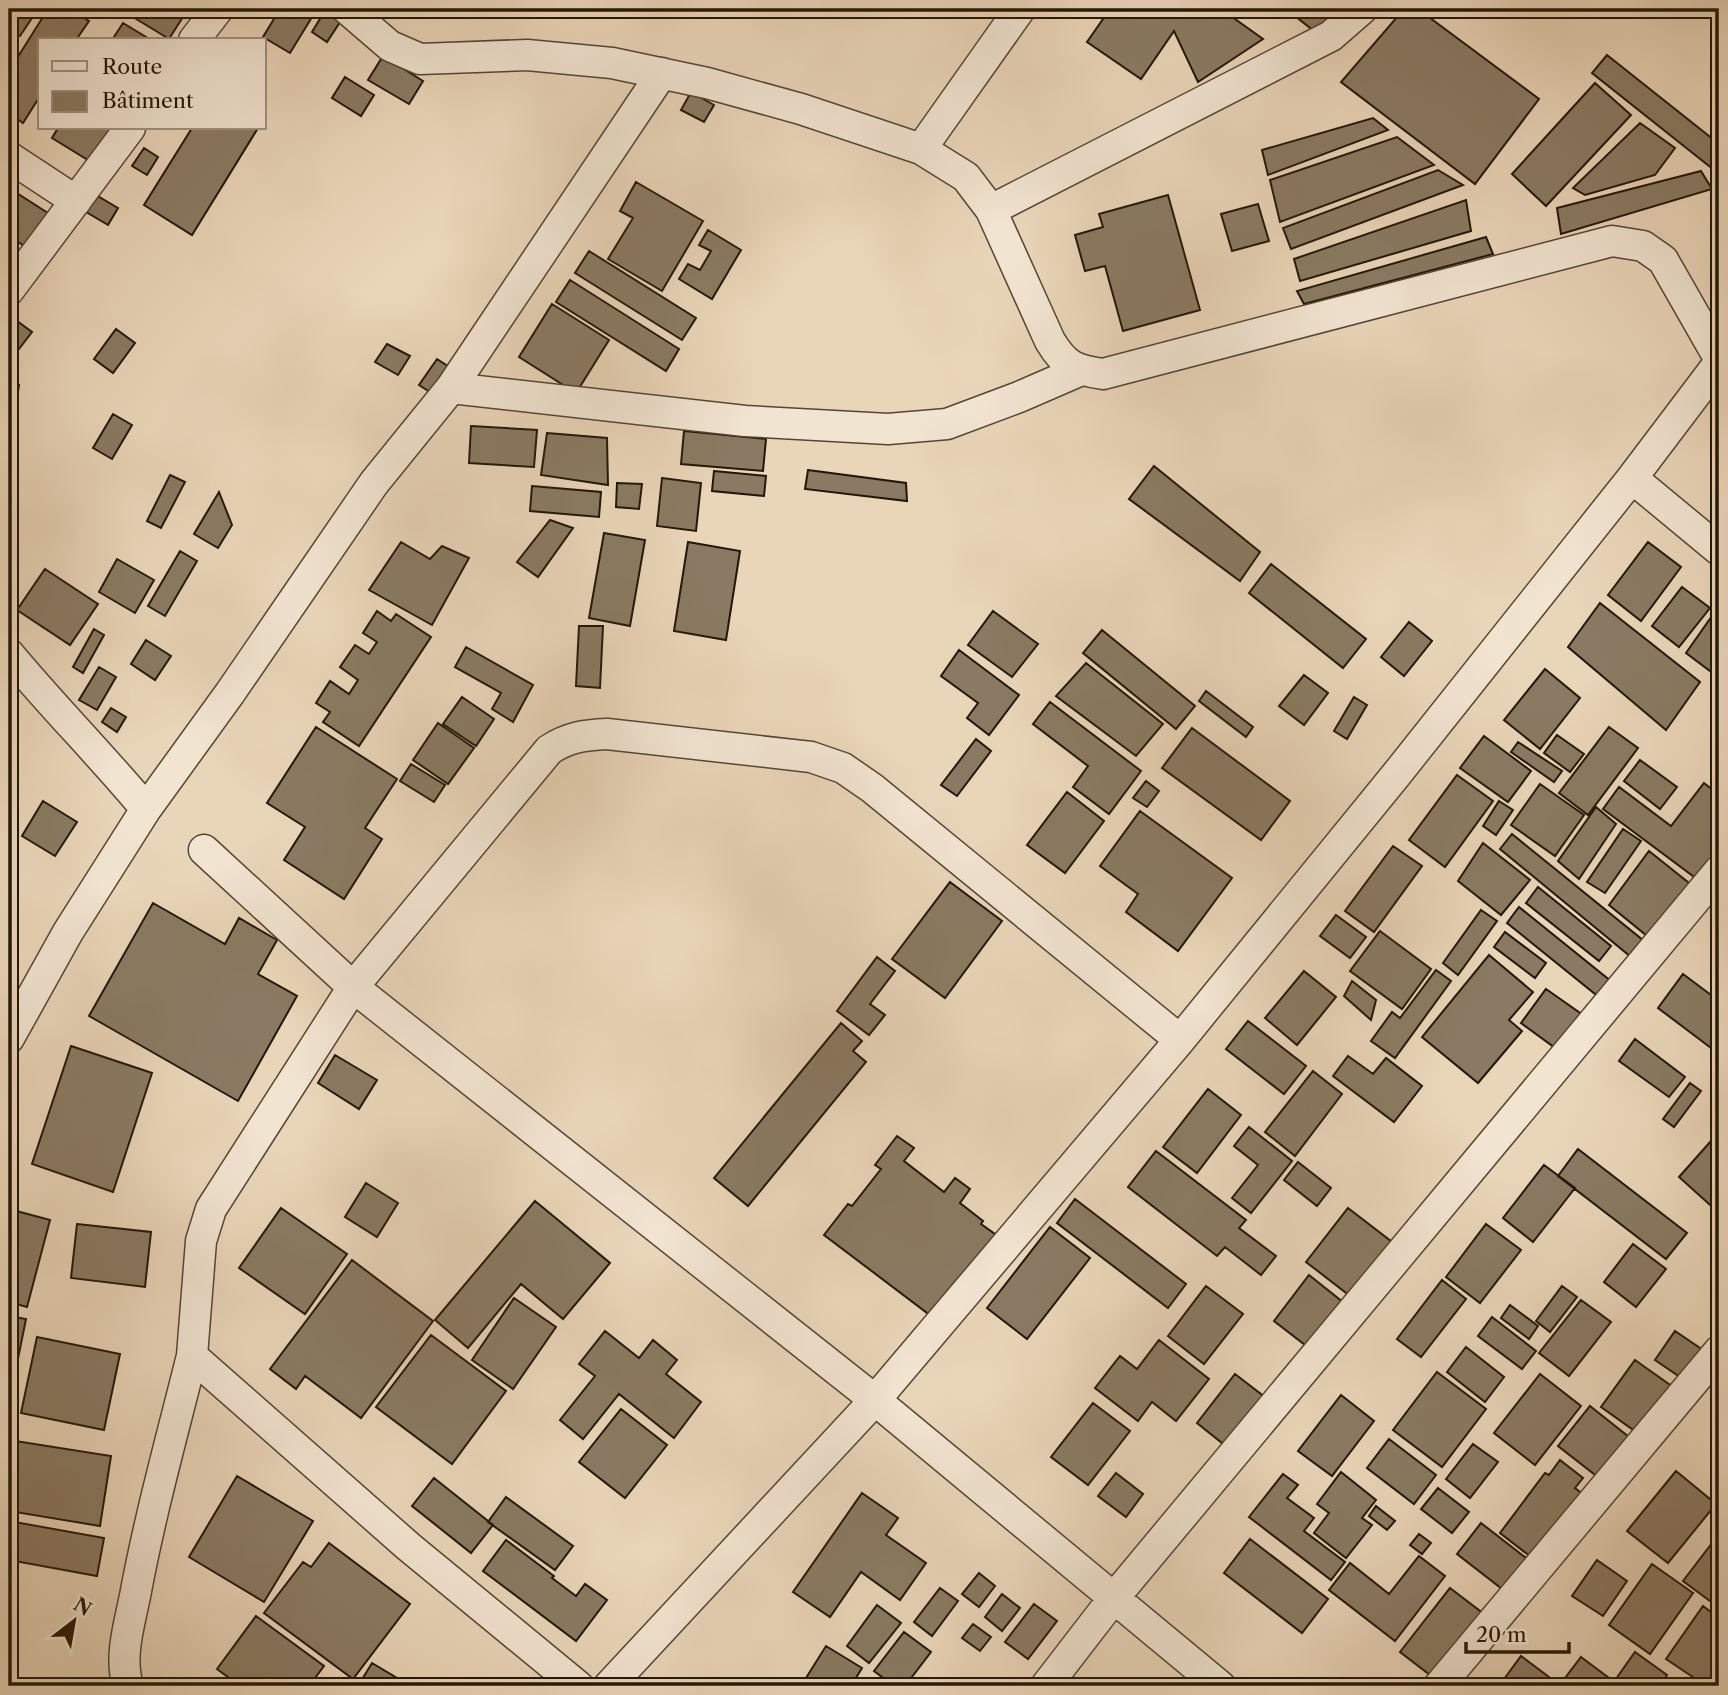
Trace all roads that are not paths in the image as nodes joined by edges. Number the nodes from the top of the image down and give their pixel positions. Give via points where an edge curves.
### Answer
1 (218, 9) edge
2 (347, 9) edge
3 (1020, 9) edge
4 (1362, 9) edge
5 (196, 38) edge
6 (662, 74) junction
7 (129, 130) edge
8 (921, 149) junction
9 (9, 157) edge
10 (76, 201) junction
11 (991, 210) junction
12 (9, 290) edge
13 (1719, 361) edge
14 (1079, 370) junction
15 (450, 388) junction
16 (1632, 478) junction
17 (1719, 550) edge
18 (9, 654) edge
19 (146, 809) junction
20 (204, 850) dead end
21 (1719, 871) edge
22 (353, 987) junction
23 (9, 1038) edge
24 (1180, 1041) junction
25 (1719, 1351) edge
26 (192, 1356) junction
27 (875, 1400) junction
28 (1113, 1599) junction
29 (128, 1686) edge
30 (578, 1686) edge
31 (609, 1686) edge
32 (1046, 1686) edge
33 (1220, 1686) edge
34 (1439, 1686) edge

1 - 5 street
2 - 6 street via 390,46 420,59 527,55 612,63
3 - 8 street
4 - 11 street via 1331,36
6 - 8 street via 801,109
6 - 15 street
7 - 10 street
8 - 11 street via 966,177
9 - 10 street
10 - 12 street
11 - 14 street via 1049,341 1060,359
13 - 14 street via 1663,260 1643,246 1612,241 1103,374
13 - 16 street
14 - 15 street via 947,424 888,429 745,421
15 - 19 street via 374,483
16 - 17 street
16 - 24 street
18 - 19 street
19 - 23 street via 68,932
20 - 22 street
21 - 28 street
22 - 24 street via 549,750 580,736 607,734 811,757 843,768
22 - 26 street via 211,1209 201,1241
22 - 27 street
24 - 27 street
25 - 34 street
26 - 29 street via 142,1558 124,1652
26 - 30 street via 409,1547
27 - 28 street
27 - 31 street
28 - 32 street
28 - 33 street

